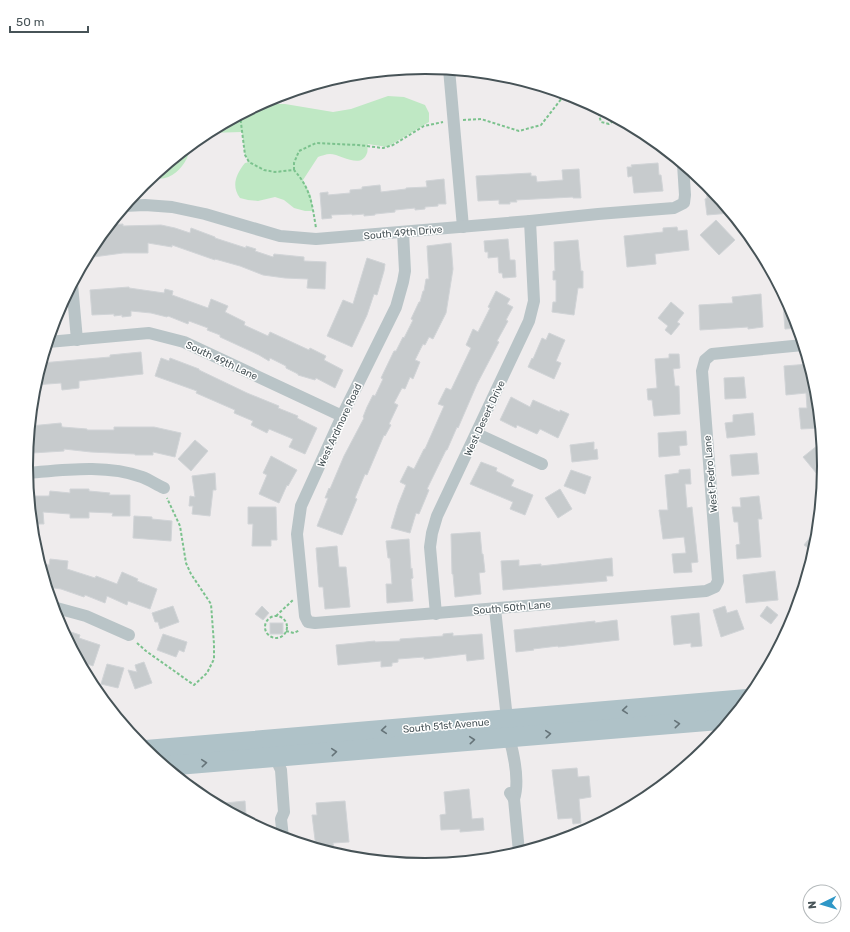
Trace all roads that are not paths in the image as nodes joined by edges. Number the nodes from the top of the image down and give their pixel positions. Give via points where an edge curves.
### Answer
1 (450, 75) edge
2 (683, 171) edge
3 (132, 206) edge
4 (530, 221) junction
5 (463, 227) junction
6 (403, 232) junction
7 (73, 293) edge
8 (77, 340) junction
9 (53, 342) edge
10 (798, 346) edge
11 (342, 416) junction
12 (477, 434) junction
13 (542, 464) dead end
14 (33, 473) edge
15 (164, 488) road end
16 (714, 587) joint
17 (60, 609) edge
18 (495, 609) junction
19 (436, 614) junction
20 (308, 622) joint
21 (129, 635) road end
22 (740, 700) edge
23 (724, 719) edge
24 (508, 728) junction
25 (274, 748) junction
26 (155, 750) edge
27 (172, 765) edge
28 (282, 831) edge
29 (518, 847) edge

1 - 5 street
2 - 4 street, South 49th Drive via 684,203 674,208
3 - 6 street, South 49th Drive via 172,207 280,236 316,239
4 - 5 street, South 49th Drive
4 - 12 street, West Desert Drive via 534,302 529,321
5 - 6 street, South 49th Drive
6 - 11 street, West Ardmore Road via 404,271 400,295
7 - 8 street
8 - 9 street, South 49th Lane
8 - 11 street, South 49th Lane via 149,333 184,342
10 - 16 street, West Pedro Lane via 712,354 705,360 702,371 718,581
11 - 20 street, West Ardmore Road via 299,515 297,534 302,593
12 - 13 street
12 - 19 street, West Desert Drive via 437,516 432,533 430,547
14 - 15 street via 74,470 122,472 144,477
16 - 18 street, South 50th Lane via 706,591
17 - 21 street via 86,616
18 - 19 street, South 50th Lane
18 - 24 street
19 - 20 street, South 50th Lane
22 -> 24 main road, South 51st Avenue
24 -> 23 main road, South 51st Avenue
24 - 25 main road, South 51st Avenue
24 - 29 street via 506,755 512,775 510,791 514,799
25 - 26 main road, South 51st Avenue
27 -> 25 main road, South 51st Avenue
25 - 28 street via 273,771 284,812 281,819

